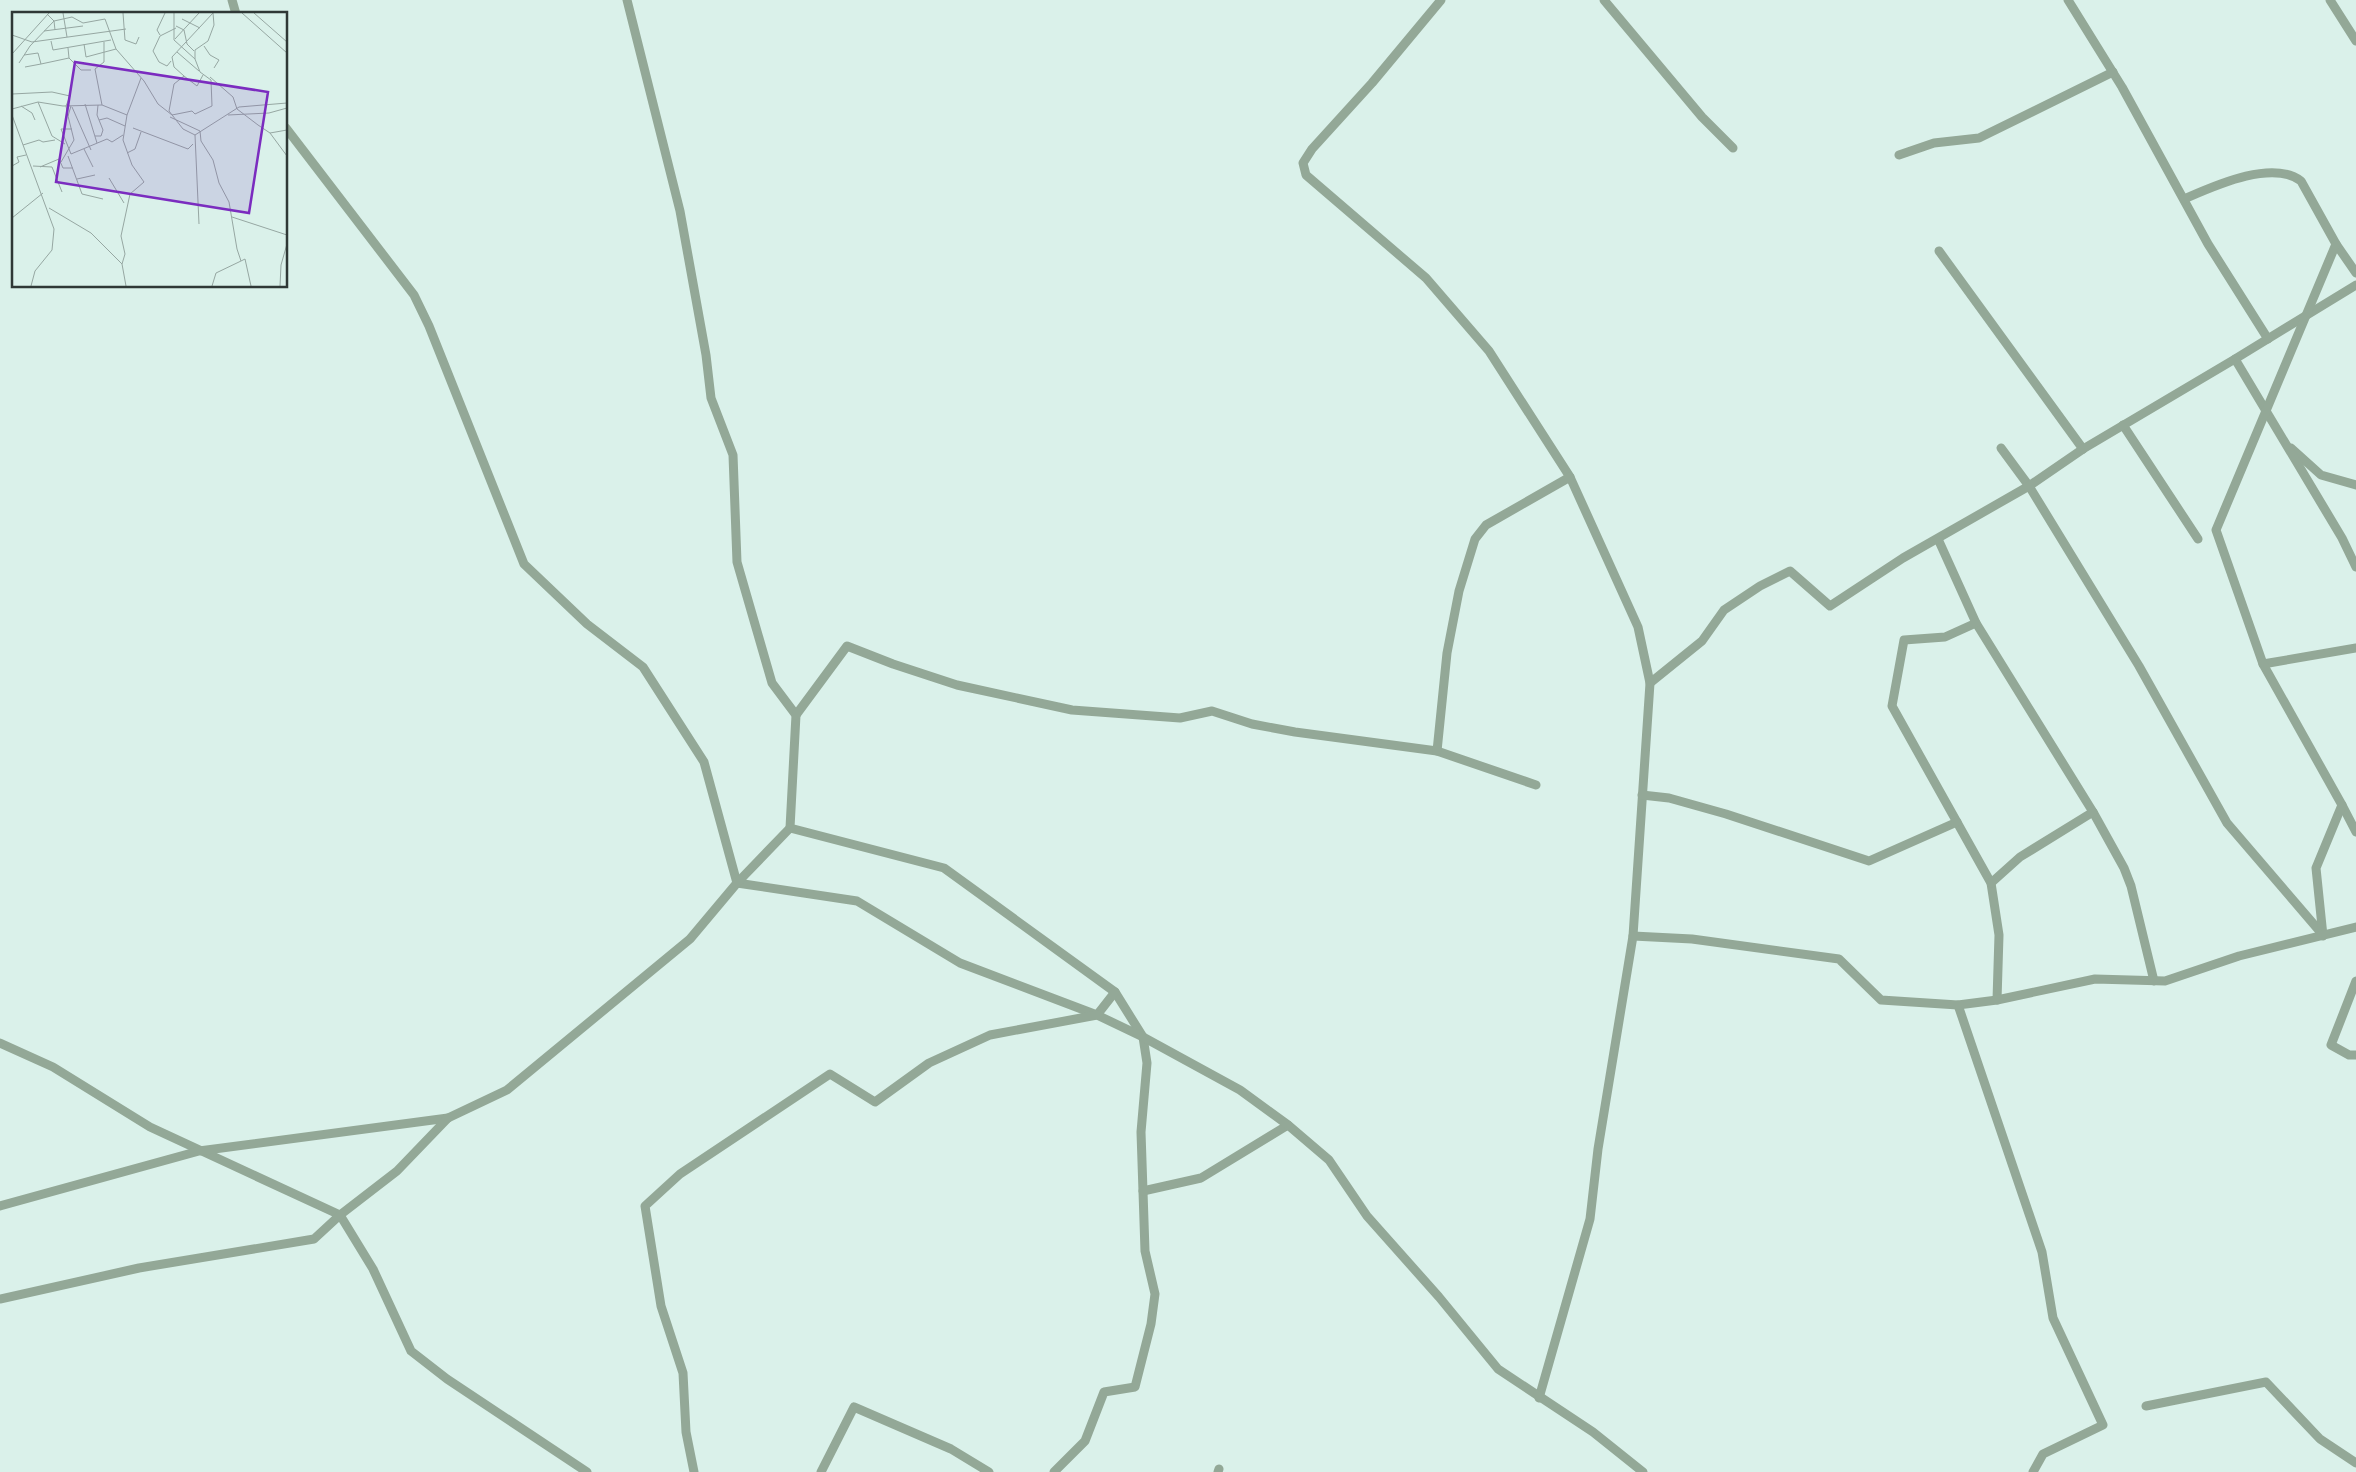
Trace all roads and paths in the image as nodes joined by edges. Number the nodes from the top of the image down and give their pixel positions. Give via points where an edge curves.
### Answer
1 (627, 0) edge
2 (1441, 0) edge
3 (1604, 0) edge
4 (2068, 0) edge
5 (2330, 0) edge
6 (2356, 41) edge
7 (2113, 72) junction
8 (288, 131) edge
9 (1732, 148) dead end
10 (1899, 155) dead end
11 (2184, 199) junction
12 (2336, 244) junction
13 (1939, 251) dead end
14 (2356, 273) edge
15 (2356, 286) edge
16 (2306, 314) junction
17 (2268, 338) junction
18 (2234, 359) junction
19 (2266, 410) junction
20 (2123, 425) junction
21 (2284, 441) junction
22 (2001, 448) dead end
23 (2083, 449) junction
24 (1570, 477) junction
25 (2356, 485) edge
26 (2029, 486) junction
27 (1938, 539) junction
28 (2198, 539) dead end
29 (2356, 567) edge
30 (1976, 623) junction
31 (2356, 648) edge
32 (2263, 664) junction
33 (1650, 683) junction
34 (796, 715) junction
35 (1437, 751) junction
36 (1536, 785) dead end
37 (1642, 795) junction
38 (2342, 805) junction
39 (2092, 812) junction
40 (1957, 822) junction
41 (790, 828) junction
42 (2356, 832) edge
43 (1991, 882) junction
44 (737, 883) junction
45 (2356, 927) edge
46 (1632, 936) junction
47 (2323, 936) junction
48 (2356, 980) edge
49 (2154, 981) junction
50 (1115, 992) junction
51 (1997, 1000) junction
52 (1958, 1005) junction
53 (1097, 1015) junction
54 (1143, 1037) junction
55 (0, 1043) edge
56 (2356, 1055) edge
57 (448, 1118) junction
58 (1288, 1125) junction
59 (199, 1151) junction
60 (1143, 1191) junction
61 (0, 1206) edge
62 (340, 1215) junction
63 (0, 1299) edge
64 (1539, 1398) junction
65 (2146, 1406) dead end
66 (2356, 1463) edge
67 (586, 1472) edge
68 (694, 1472) edge
69 (821, 1472) edge
70 (989, 1472) edge
71 (1054, 1472) edge
72 (1642, 1472) edge
73 (2033, 1472) edge

1 - 34 street via 680,211 711,398 733,455 737,562 772,683
2 - 24 street via 1312,149 1303,163 1306,175 1426,278 1489,351
3 - 9 street
4 - 7 street
5 - 6 street
7 - 10 street via 1979,138 1934,143
7 - 11 street
8 - 44 street via 414,295 524,564 587,624 643,667 704,762
11 - 12 street via 2233,178 2248,175 2295,176 2301,181
11 - 17 street via 2208,244
12 - 14 street
12 - 16 street
13 - 23 street
15 - 16 street
16 - 17 street
16 - 19 street
17 - 18 street
18 - 19 street
18 - 20 street
19 - 21 street
19 - 32 street via 2216,530
20 - 23 street
20 - 28 street
21 - 25 street via 2321,475
21 - 29 street
22 - 26 street
23 - 26 street
24 - 33 street via 1638,627
24 - 35 street via 1486,525 1475,539 1459,591 1447,653
26 - 27 street
26 - 47 street via 2139,666 2227,822
27 - 30 street
27 - 33 street via 1830,606 1790,571 1760,586 1724,610 1702,640
30 - 39 street
30 - 40 street via 1944,637 1904,640 1892,706
31 - 32 street
32 - 38 street
33 - 37 street
34 - 35 street via 847,646 957,685 1072,710 1180,718 1212,711 1252,724 1295,732
34 - 41 street
35 - 36 street
37 - 40 street via 1669,798 1726,814 1869,861
37 - 46 street
38 - 42 street
38 - 47 street via 2316,868
39 - 43 street via 2020,857
39 - 49 street via 2131,886
40 - 43 street
41 - 44 street
41 - 50 street via 944,868
43 - 51 street via 1999,935
44 - 53 street via 857,901 960,963
44 - 57 street via 690,939 507,1090
45 - 47 street
46 - 52 street via 1692,939 1839,959 1881,1000
46 - 64 street via 1590,1219
47 - 49 street via 2240,956 2165,981
48 - 56 street via 2331,1045 2349,1055
49 - 51 street via 2095,979
50 - 53 street
50 - 54 street
51 - 52 street
52 - 73 street via 2042,1252 2053,1318 2103,1425 2043,1454
53 - 54 street
53 - 68 street via 990,1035 929,1063 875,1102 830,1074 680,1174 646,1206 661,1306 683,1373 686,1432
54 - 58 street via 1240,1090
54 - 60 street via 1147,1063 1140,1132
55 - 59 street via 53,1067 150,1127
57 - 59 street
57 - 62 street via 396,1171
58 - 60 street via 1201,1178
58 - 64 street via 1329,1160 1366,1216 1498,1369
59 - 61 street
59 - 62 street
60 - 71 street via 1145,1251 1155,1294 1135,1386 1104,1392 1085,1440
62 - 63 street via 314,1239 139,1268
62 - 67 street via 373,1269 411,1351 447,1379
64 - 72 street via 1593,1432
65 - 66 street via 2266,1382 2320,1439
69 - 70 street via 854,1407 951,1449

